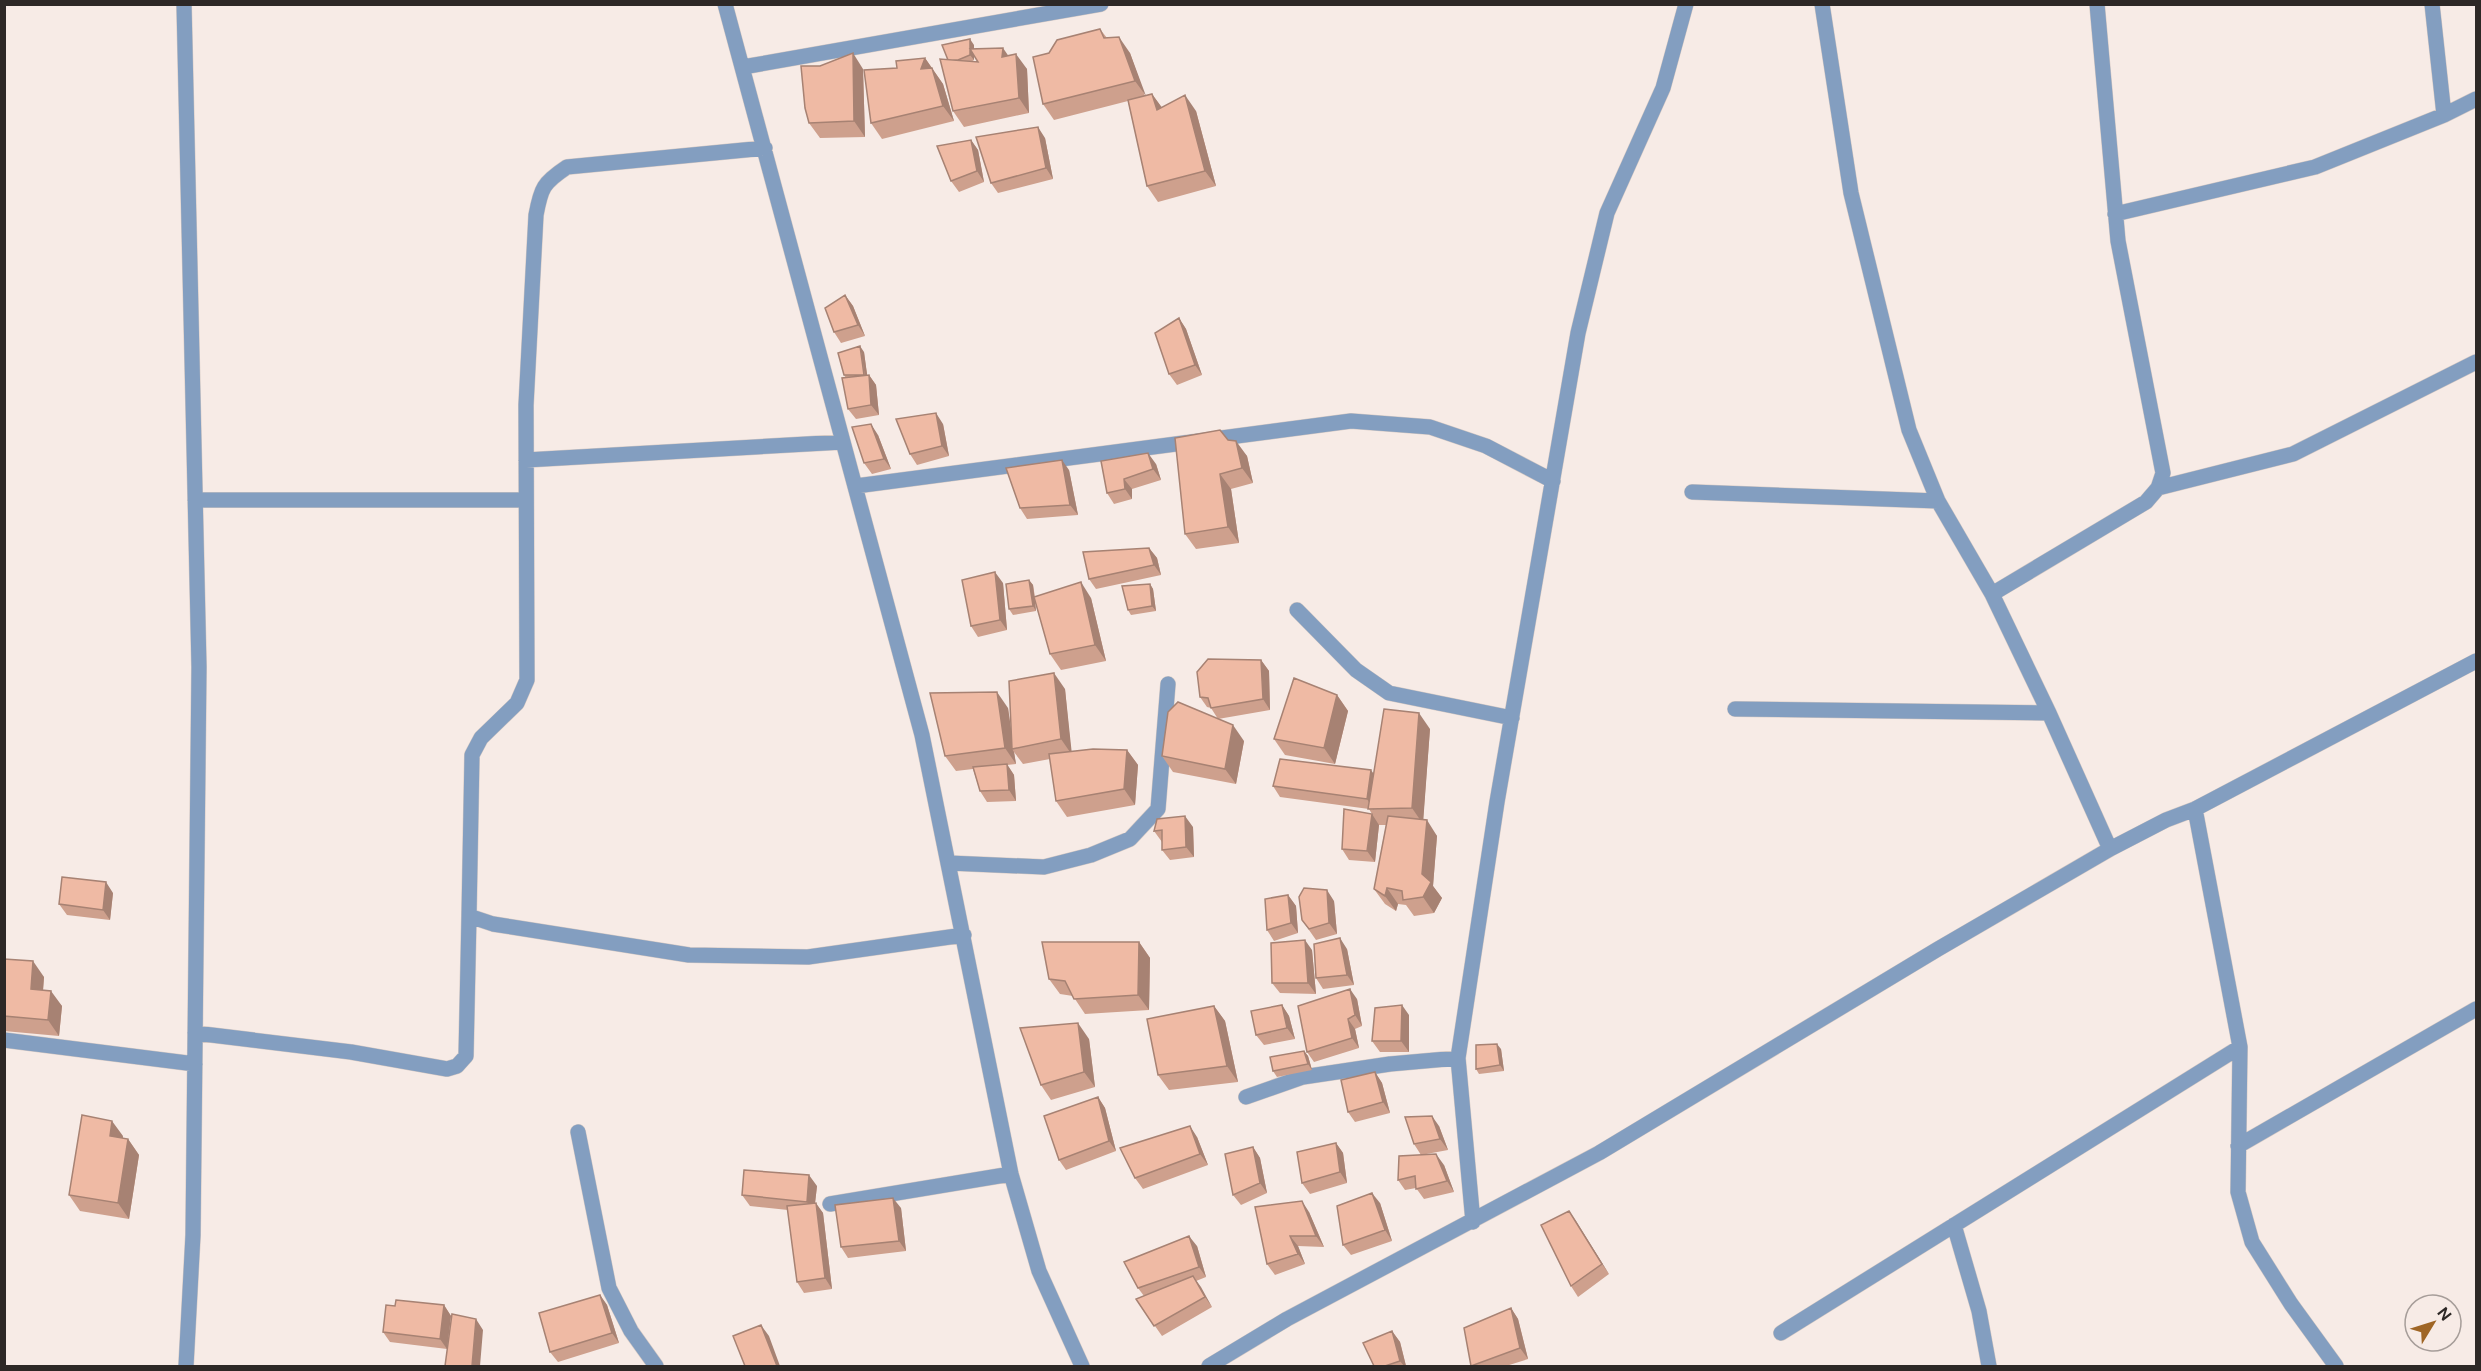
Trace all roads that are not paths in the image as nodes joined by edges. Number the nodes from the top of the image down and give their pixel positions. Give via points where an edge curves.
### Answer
1 (183, 4) edge
2 (725, 4) edge
3 (1101, 4) edge
4 (1686, 4) edge
5 (1822, 4) edge
6 (2097, 4) edge
7 (2432, 4) edge
8 (743, 67) junction
9 (2476, 99) edge
10 (2444, 115) junction
11 (765, 148) junction
12 (2115, 214) junction
13 (2476, 362) edge
14 (843, 441) junction
15 (526, 460) junction
16 (1553, 481) junction
17 (856, 486) junction
18 (2158, 488) junction
19 (1692, 492) dead end
20 (195, 500) junction
21 (526, 500) junction
22 (1938, 501) junction
23 (1992, 594) junction
24 (1297, 610) dead end
25 (2476, 661) edge
26 (1168, 684) dead end
27 (1736, 710) dead end
28 (2049, 713) junction
29 (1512, 718) junction
30 (2195, 809) junction
31 (2110, 849) junction
32 (949, 863) junction
33 (469, 916) junction
34 (964, 934) junction
35 (2476, 1008) edge
36 (195, 1033) junction
37 (4, 1040) edge
38 (2240, 1047) junction
39 (1458, 1058) junction
40 (195, 1064) junction
41 (1246, 1097) dead end
42 (578, 1131) dead end
43 (2238, 1146) junction
44 (1011, 1174) junction
45 (830, 1204) dead end
46 (1473, 1222) junction
47 (1954, 1225) junction
48 (1781, 1333) dead end
49 (186, 1366) edge
50 (656, 1366) edge
51 (1082, 1366) edge
52 (1209, 1366) edge
53 (1989, 1366) edge
54 (2336, 1366) edge

1 - 20 street
2 - 8 street
3 - 8 street
4 - 16 street via 1663,88 1607,213 1578,333
5 - 22 street via 1851,193 1909,430
6 - 12 street
7 - 10 street
8 - 11 street
9 - 10 street
10 - 12 street via 2315,167
11 - 14 street
11 - 15 street via 567,167 540,191 528,358
12 - 18 street via 2163,473
13 - 18 street via 2293,454
14 - 15 street
14 - 17 street
15 - 21 street
16 - 17 street via 1486,446 1430,427 1352,421
16 - 29 street
17 - 32 street via 922,735
18 - 23 street via 2146,502
19 - 22 street
20 - 21 street
20 - 36 street via 199,667
21 - 33 street via 527,680 517,703 481,738 472,755
22 - 23 street
23 - 28 street
24 - 29 street via 1356,670 1389,693
25 - 30 street
26 - 32 street via 1158,809 1130,839 1091,855 1044,867
27 - 28 street
28 - 31 street
29 - 39 street
30 - 31 street
30 - 38 street
31 - 46 street via 1599,1154
32 - 34 street
33 - 34 street via 494,924 689,955 808,957
33 - 36 street via 466,1056 457,1066 447,1068
34 - 44 street
35 - 43 street
36 - 40 street
37 - 40 street
38 - 43 street
38 - 47 street
39 - 41 street via 1303,1077
39 - 46 street
40 - 49 street via 193,1235
42 - 50 street via 609,1288 631,1331
43 - 54 street via 2238,1192 2252,1242
44 - 45 street
44 - 51 street via 1039,1271
46 - 52 street via 1287,1319
47 - 48 street
47 - 53 street via 1979,1311

